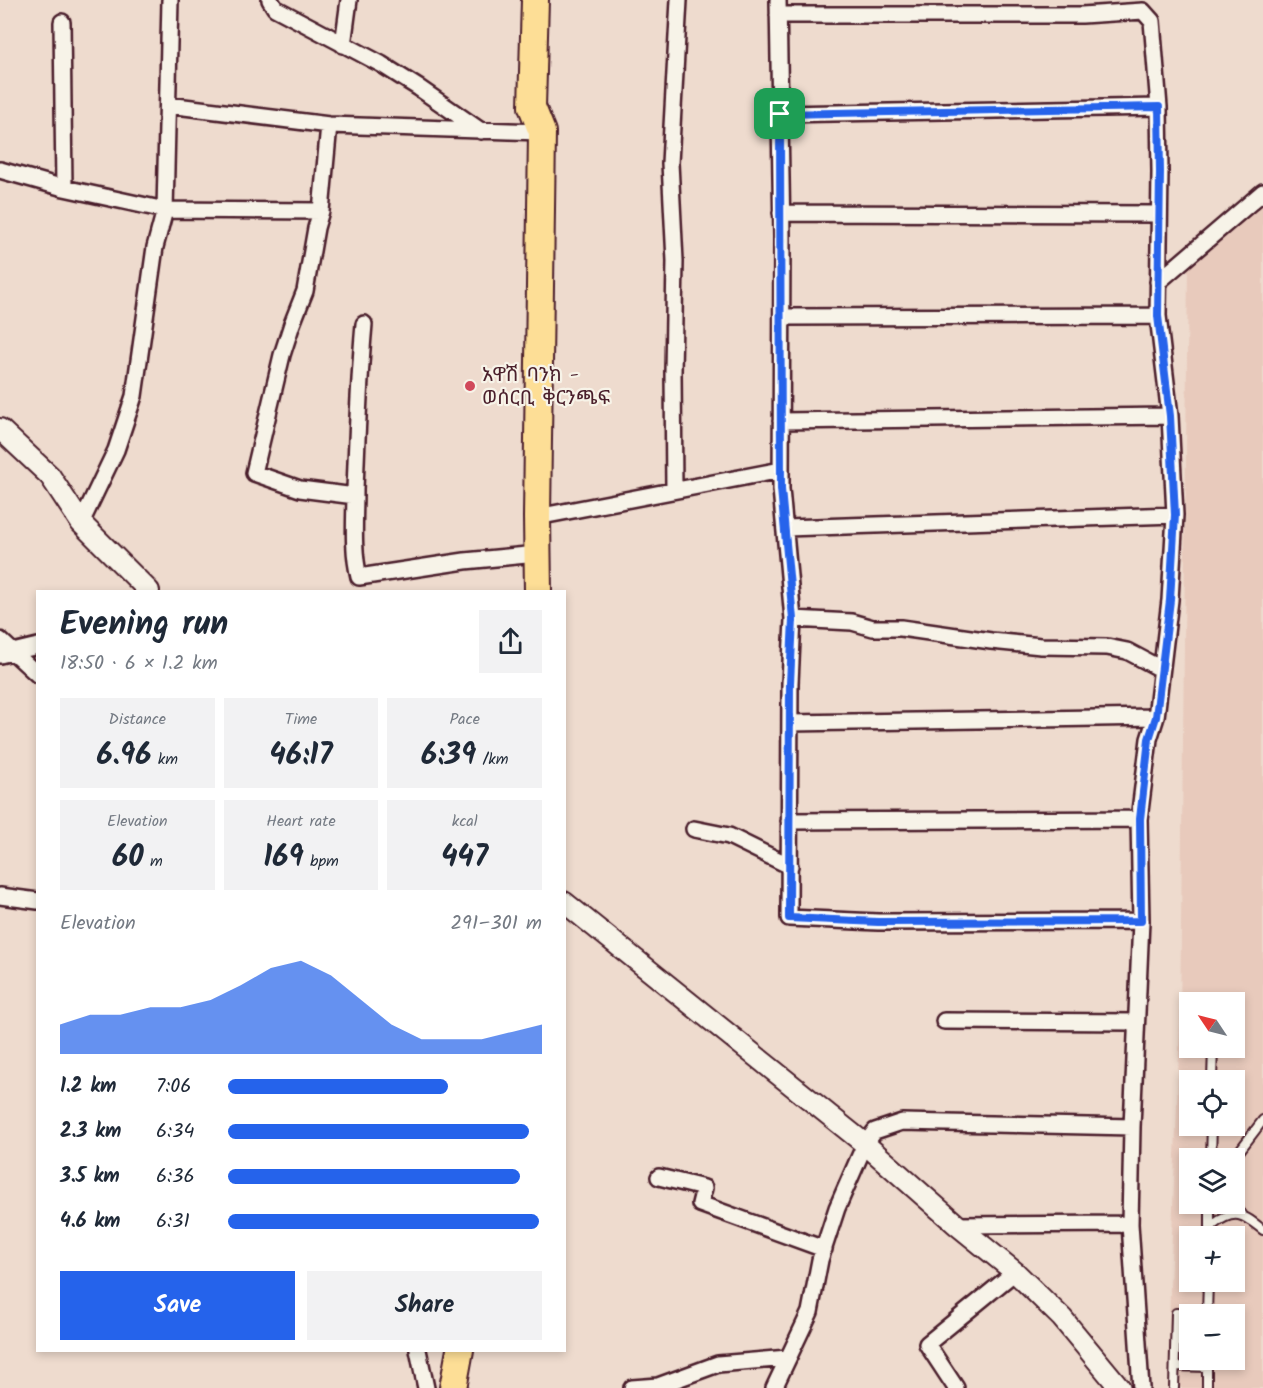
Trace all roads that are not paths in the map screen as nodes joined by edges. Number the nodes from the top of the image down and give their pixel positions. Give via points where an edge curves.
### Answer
1 (170, 0) edge
2 (270, 0) edge
3 (349, 0) edge
4 (535, 0) edge
5 (679, 0) edge
6 (1147, 6) edge
7 (778, 7) edge
8 (62, 22) dead end
9 (343, 45) junction
10 (168, 105) junction
11 (1159, 107) junction
12 (780, 114) junction
13 (329, 124) junction
14 (482, 131) junction
15 (542, 132) junction
16 (0, 170) edge
17 (64, 188) junction
18 (1263, 192) edge
19 (165, 210) junction
20 (321, 211) junction
21 (781, 213) junction
22 (1159, 214) junction
23 (1158, 282) junction
24 (1158, 316) junction
25 (782, 317) junction
26 (364, 324) dead end
27 (1170, 416) junction
28 (782, 421) junction
29 (0, 429) edge
30 (782, 470) junction
31 (674, 490) junction
32 (355, 496) junction
33 (1175, 515) junction
34 (537, 517) junction
35 (81, 523) junction
36 (786, 528) junction
37 (537, 554) junction
38 (148, 590) edge
39 (538, 590) edge
40 (793, 619) junction
41 (0, 640) edge
42 (36, 646) edge
43 (7, 653) edge
44 (1161, 669) junction
45 (36, 674) edge
46 (1156, 717) junction
47 (790, 723) junction
48 (1140, 819) junction
49 (789, 821) junction
50 (694, 829) dead end
51 (790, 866) junction
52 (0, 896) edge
53 (36, 901) edge
54 (566, 904) edge
55 (1141, 921) junction
56 (945, 1021) dead end
57 (1136, 1022) junction
58 (1263, 1120) edge
59 (1132, 1127) junction
60 (865, 1144) junction
61 (1242, 1148) edge
62 (659, 1177) dead end
63 (1244, 1215) joint
64 (1130, 1224) junction
65 (957, 1225) junction
66 (1212, 1226) edge
67 (1263, 1230) edge
68 (824, 1249) junction
69 (1015, 1272) junction
70 (1179, 1313) edge
71 (418, 1352) edge
72 (459, 1352) edge
73 (788, 1358) junction
74 (1175, 1366) junction
75 (1179, 1366) edge
76 (1207, 1370) edge
77 (426, 1388) edge
78 (453, 1388) edge
79 (632, 1388) edge
80 (774, 1388) edge
81 (956, 1388) edge
82 (1120, 1388) edge
83 (1141, 1388) edge
84 (1174, 1388) edge
85 (1207, 1388) edge

1 - 10 street
2 - 9 street via 275,8
3 - 9 street
4 - 15 highway via 532,107
5 - 31 street via 670,163 675,261
6 - 7 street via 1082,15
6 - 11 street via 1152,21
7 - 12 street
8 - 17 street
9 - 14 street via 381,64
10 - 13 street
10 - 19 street
11 - 12 street
11 - 22 street
12 - 21 street
13 - 14 street
13 - 20 street
14 - 15 street
15 - 34 highway
16 - 17 street
17 - 19 street
18 - 23 street
19 - 20 street
19 - 35 street via 155,247 134,396 116,450
20 - 32 street via 305,291 282,356 254,473 300,489
21 - 22 street
21 - 25 street
22 - 23 street
23 - 24 street
24 - 25 street
24 - 27 street
25 - 28 street
26 - 32 street
27 - 28 street
27 - 33 street
28 - 30 street
29 - 35 street via 50,476
30 - 31 street
30 - 36 street
31 - 34 street
32 - 37 street via 359,577
33 - 36 street
33 - 44 street
34 - 37 highway
35 - 38 street
36 - 40 street
37 - 39 highway
40 - 44 street via 852,622 873,628 902,628 1041,646 1107,647 1127,651
40 - 47 street
41 - 43 street
42 - 43 street
43 - 45 street
44 - 46 street
46 - 47 street
46 - 48 street via 1149,739
47 - 49 street
48 - 49 street
48 - 55 street
49 - 51 street
50 - 51 street via 729,836
51 - 55 street via 789,918 890,922
52 - 53 street
54 - 60 street
55 - 57 street
56 - 57 street
57 - 59 street
58 - 61 lane
59 - 60 street via 902,1122 875,1131
59 - 64 street
60 - 65 street
60 - 68 street
62 - 68 street via 704,1188 700,1204
63 - 66 lane via 1229,1214
63 - 67 lane
64 - 65 street
64 - 83 street
65 - 69 street
68 - 73 street via 810,1312
69 - 81 street via 927,1344
69 - 82 street via 1062,1318
70 - 74 lane via 1176,1313
71 - 77 street
72 - 78 highway
73 - 79 street via 718,1364 658,1386
73 - 80 street
74 - 75 lane
74 - 84 lane
76 - 85 lane

